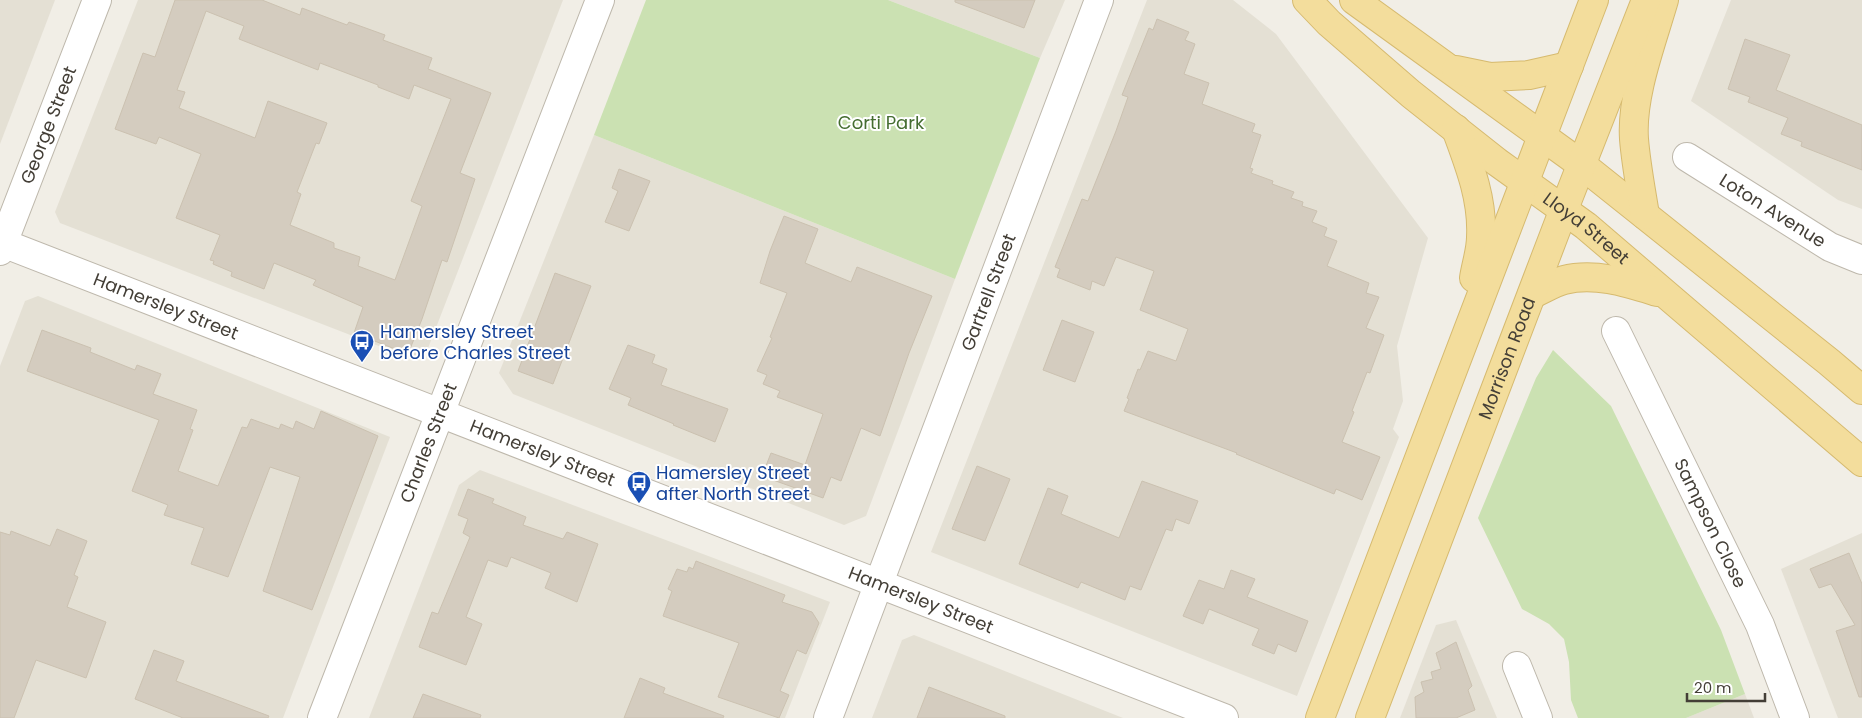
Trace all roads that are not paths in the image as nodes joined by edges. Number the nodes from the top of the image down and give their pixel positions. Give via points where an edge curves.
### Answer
1 (96, 0) edge
2 (600, 0) edge
3 (1099, 0) edge
4 (1307, 0) edge
5 (1354, 0) edge
6 (1594, 0) edge
7 (1646, 0) edge
8 (1664, 0) edge
9 (1569, 66) junction
10 (1447, 68) junction
11 (1456, 129) junction
12 (1541, 136) junction
13 (1687, 157) dead end
14 (1582, 165) junction
15 (1524, 180) junction
16 (1564, 209) junction
17 (1645, 215) junction
18 (1, 245) edge
19 (1862, 260) edge
20 (1532, 294) junction
21 (1664, 294) junction
22 (1470, 322) junction
23 (1616, 331) dead end
24 (1862, 390) edge
25 (439, 414) junction
26 (1862, 462) edge
27 (878, 584) junction
28 (1517, 666) dead end
29 (322, 718) edge
30 (828, 718) edge
31 (1224, 718) edge
32 (1320, 718) edge
33 (1370, 718) edge
34 (1538, 718) edge
35 (1795, 718) edge

1 - 18 street, George Street
2 - 25 street, Charles Street
3 - 27 street, Gartrell Street
4 - 11 main road, Lloyd Street via 1381,68
5 - 10 main road
6 - 9 main road
7 - 14 main road, Morrison Road
8 - 17 main road via 1636,103 1634,138
9 - 10 main road via 1529,75 1490,77
9 - 12 main road
10 - 12 main road
11 - 15 main road, Lloyd Street
11 - 22 main road via 1473,175 1480,210 1481,238
12 - 14 main road
12 - 15 main road
13 - 19 street, Loton Avenue via 1830,247
14 - 16 main road, Morrison Road
14 - 17 main road
15 - 16 main road, Lloyd Street
15 - 22 main road
16 - 20 main road, Morrison Road
16 - 21 main road, Lloyd Street
17 - 24 main road
18 - 25 street, Hamersley Street
20 - 21 main road via 1564,280 1596,278 1626,282
20 - 33 main road, Morrison Road
21 - 26 main road, Lloyd Street
22 - 32 main road
23 - 35 street, Sampson Close via 1760,625
25 - 27 street, Hamersley Street
25 - 29 street, Charles Street
27 - 30 street, Gartrell Street
27 - 31 street, Hamersley Street
28 - 34 street

